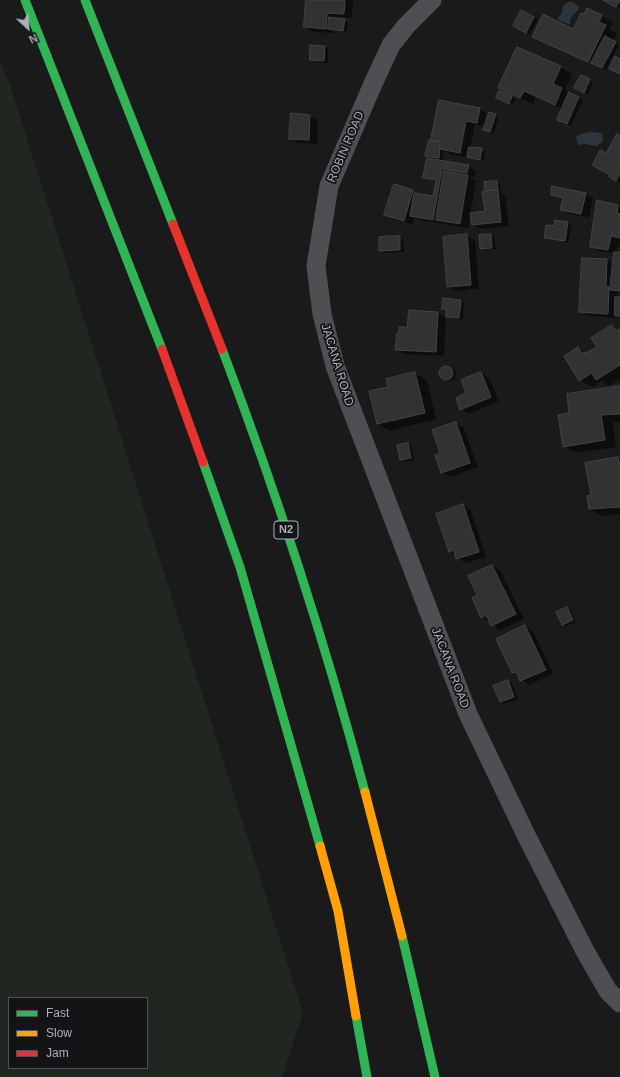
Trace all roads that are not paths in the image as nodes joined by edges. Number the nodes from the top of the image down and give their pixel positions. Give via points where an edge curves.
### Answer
1 (25, 0) edge
2 (85, 0) edge
3 (432, 0) edge
4 (322, 314) joint
5 (620, 1003) edge
6 (367, 1077) edge
7 (435, 1077) edge

1 - 6 highway via 175,383 240,567 338,911
2 - 7 highway, N2 via 217,340 301,572 380,851
3 - 4 street, ROBIN ROAD via 406,26 392,45 329,186 316,266
4 - 5 street, JACANA ROAD via 340,380 468,714 585,951 608,991

